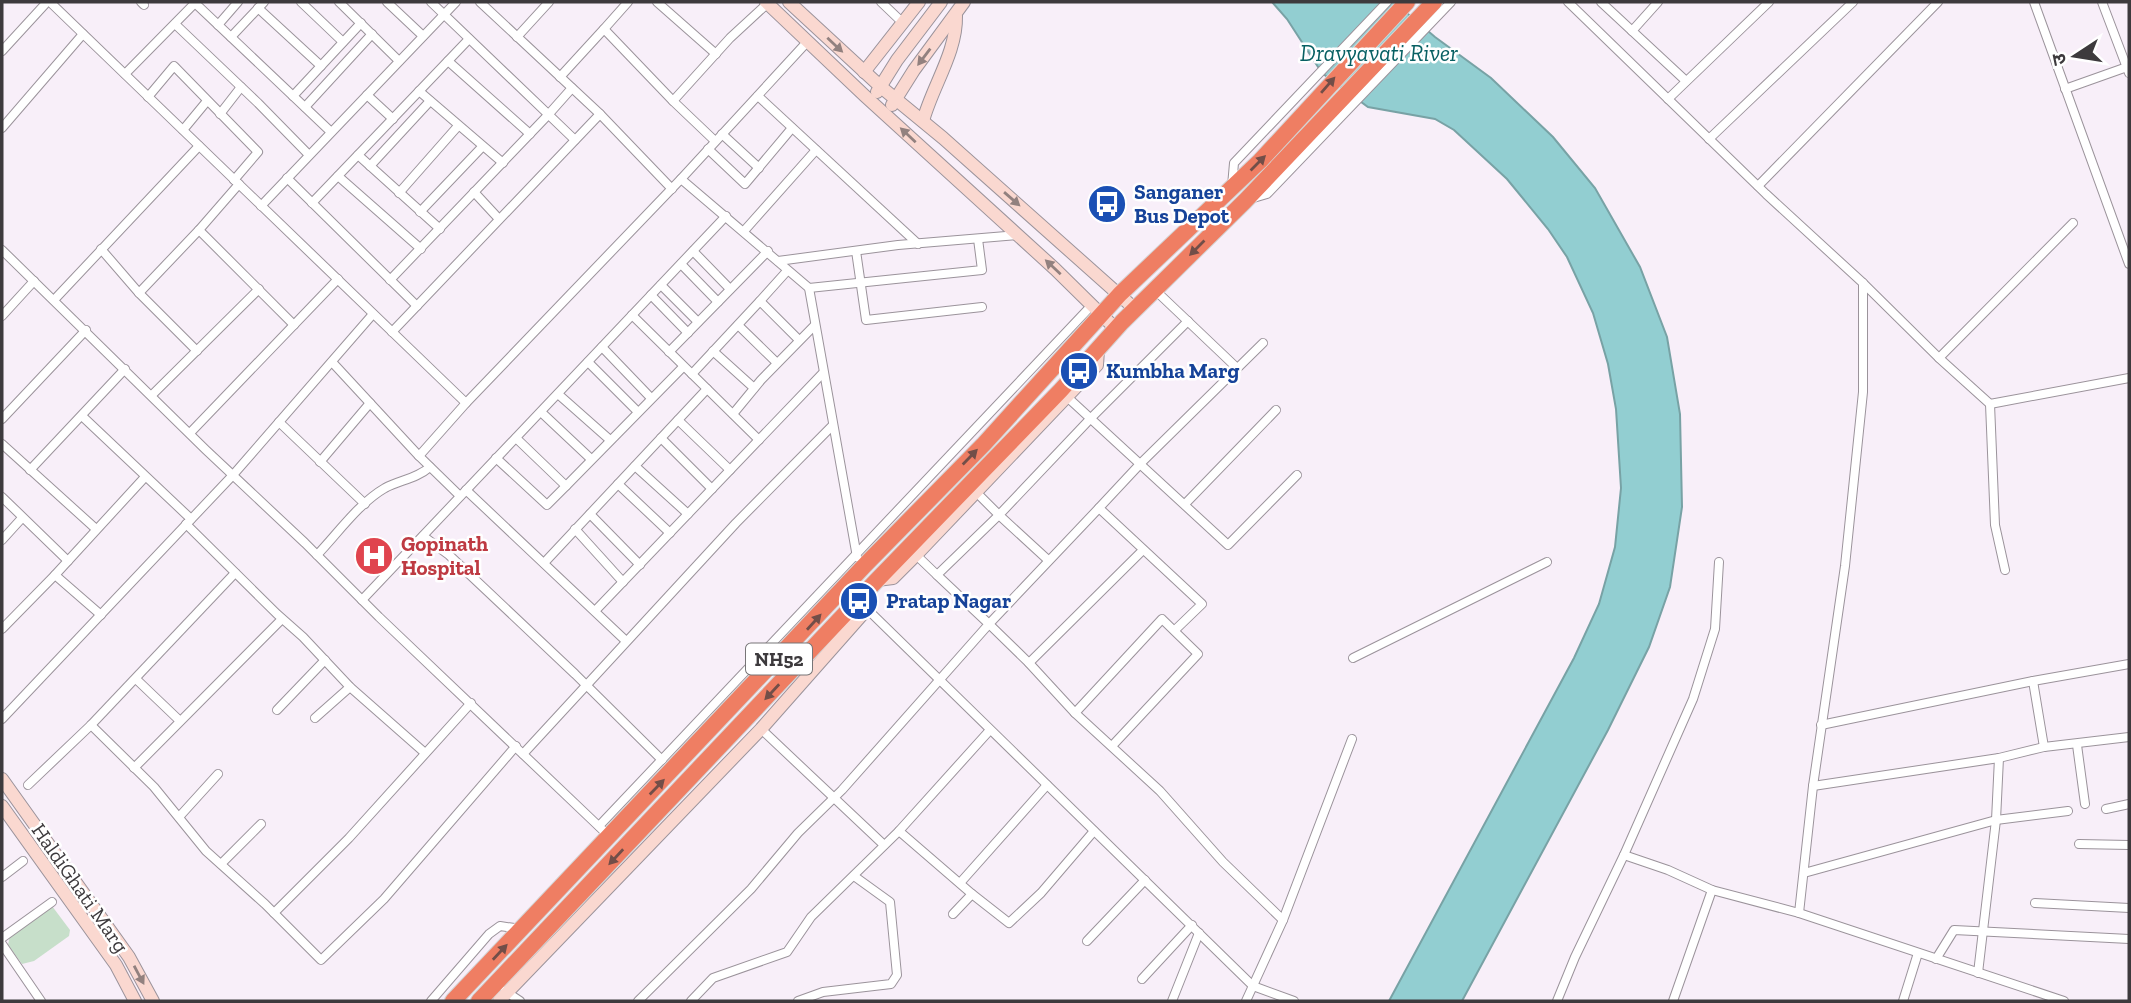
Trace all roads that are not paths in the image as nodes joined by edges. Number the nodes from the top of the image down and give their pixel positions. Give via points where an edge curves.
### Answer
1 (48, 2) edge
2 (195, 2) edge
3 (238, 2) edge
4 (301, 2) edge
5 (339, 2) edge
6 (387, 2) edge
7 (431, 2) edge
8 (456, 2) edge
9 (480, 2) edge
10 (550, 2) edge
11 (628, 2) edge
12 (657, 2) edge
13 (767, 2) edge
14 (789, 2) edge
15 (881, 2) edge
16 (919, 2) edge
17 (941, 2) edge
18 (964, 2) edge
19 (1387, 2) edge
20 (1407, 2) edge
21 (1434, 2) edge
22 (1451, 2) edge
23 (1568, 2) edge
24 (1601, 2) edge
25 (1658, 2) edge
26 (1769, 2) edge
27 (1853, 2) edge
28 (1938, 2) edge
29 (2034, 2) edge
30 (2102, 2) edge
31 (261, 5) edge
32 (444, 14) junction
33 (956, 15) junction
34 (361, 23) junction
35 (903, 23) junction
36 (175, 24) junction
37 (218, 25) junction
38 (604, 29) junction
39 (1632, 31) junction
40 (83, 34) junction
41 (372, 34) junction
42 (423, 36) junction
43 (231, 37) junction
44 (517, 37) junction
45 (469, 39) junction
46 (808, 41) junction
47 (343, 42) junction
48 (2, 51) edge
49 (716, 54) junction
50 (399, 61) junction
51 (448, 61) junction
52 (321, 66) junction
53 (2128, 70) edge
54 (864, 72) junction
55 (125, 75) junction
56 (560, 77) junction
57 (1686, 81) junction
58 (241, 87) junction
59 (881, 87) junction
60 (572, 88) junction
61 (2065, 89) junction
62 (419, 91) junction
63 (367, 95) junction
64 (293, 96) junction
65 (758, 96) junction
66 (148, 97) junction
67 (897, 99) junction
68 (1668, 99) junction
69 (869, 100) junction
70 (207, 101) junction
71 (430, 101) junction
72 (673, 101) junction
73 (305, 107) junction
74 (886, 113) junction
75 (220, 114) junction
76 (600, 114) junction
77 (548, 115) junction
78 (393, 119) junction
79 (923, 121) junction
80 (458, 126) junction
81 (2, 128) edge
82 (792, 128) junction
83 (183, 130) junction
84 (331, 132) junction
85 (530, 134) junction
86 (722, 134) junction
87 (1709, 139) junction
88 (575, 140) junction
89 (715, 141) junction
90 (1290, 142) junction
91 (199, 146) junction
92 (482, 146) junction
93 (708, 149) junction
94 (816, 150) junction
95 (309, 155) junction
96 (358, 155) junction
97 (502, 163) junction
98 (370, 166) junction
99 (759, 168) junction
100 (338, 176) junction
101 (287, 178) junction
102 (681, 179) junction
103 (236, 182) junction
104 (1758, 186) junction
105 (672, 188) junction
106 (1232, 188) junction
107 (474, 192) junction
108 (399, 193) junction
109 (1245, 201) junction
110 (312, 203) junction
111 (261, 206) junction
112 (420, 212) junction
113 (726, 216) junction
114 (499, 219) junction
115 (2073, 223) dead end
116 (440, 229) junction
117 (199, 230) junction
118 (744, 231) junction
119 (1017, 234) junction
120 (978, 239) junction
121 (918, 244) junction
122 (421, 249) junction
123 (2, 250) edge
124 (101, 250) junction
125 (693, 251) junction
126 (768, 251) junction
127 (856, 251) junction
128 (778, 261) junction
129 (681, 264) junction
130 (2129, 264) edge
131 (787, 271) junction
132 (338, 279) junction
133 (390, 280) junction
134 (34, 281) junction
135 (1863, 283) junction
136 (861, 284) junction
137 (661, 285) junction
138 (808, 288) junction
139 (259, 289) junction
140 (730, 289) junction
141 (1155, 290) junction
142 (139, 293) junction
143 (1120, 294) junction
144 (651, 295) junction
145 (54, 300) junction
146 (760, 301) junction
147 (718, 302) junction
148 (417, 306) junction
149 (982, 307) dead end
150 (1135, 309) junction
151 (1097, 310) junction
152 (373, 314) junction
153 (632, 315) junction
154 (2, 316) edge
155 (1188, 321) junction
156 (698, 322) junction
157 (294, 325) junction
158 (738, 325) junction
159 (814, 326) junction
160 (1116, 329) junction
161 (86, 330) junction
162 (392, 332) junction
163 (688, 333) junction
164 (799, 341) junction
165 (1264, 343) dead end
166 (602, 347) junction
167 (197, 351) junction
168 (713, 351) junction
169 (669, 352) junction
170 (1939, 358) junction
171 (332, 362) junction
172 (588, 362) junction
173 (778, 363) junction
174 (683, 367) junction
175 (1237, 368) junction
176 (125, 369) junction
177 (692, 374) junction
178 (822, 374) junction
179 (2129, 378) edge
180 (754, 388) junction
181 (707, 389) junction
182 (558, 394) junction
183 (1064, 394) junction
184 (152, 395) junction
185 (652, 398) junction
186 (370, 403) junction
187 (466, 403) junction
188 (1990, 404) junction
189 (1276, 410) dead end
190 (541, 412) junction
191 (638, 412) junction
192 (4, 413) edge
193 (733, 414) junction
194 (82, 416) junction
195 (1091, 418) junction
196 (678, 420) junction
197 (279, 422) junction
198 (832, 426) junction
199 (190, 433) junction
200 (516, 438) junction
201 (661, 438) junction
202 (610, 440) junction
203 (759, 440) junction
204 (2, 444) edge
205 (419, 456) junction
206 (496, 458) junction
207 (591, 459) junction
208 (320, 461) junction
209 (1141, 463) junction
210 (635, 466) junction
211 (430, 467) junction
212 (30, 470) junction
213 (730, 470) junction
214 (233, 475) junction
215 (1297, 475) dead end
216 (145, 477) junction
217 (618, 484) junction
218 (566, 486) junction
219 (712, 489) junction
220 (973, 489) junction
221 (463, 493) junction
222 (2, 497) edge
223 (365, 504) junction
224 (1185, 504) junction
225 (1099, 508) junction
226 (590, 514) junction
227 (688, 514) junction
228 (999, 515) junction
229 (22, 518) junction
230 (189, 522) junction
231 (96, 529) junction
232 (575, 529) junction
233 (670, 533) junction
234 (423, 536) junction
235 (2, 540) edge
236 (1143, 550) junction
237 (912, 551) junction
238 (317, 555) junction
239 (860, 560) junction
240 (1048, 560) junction
241 (68, 561) junction
242 (1547, 562) dead end
243 (1719, 562) dead end
244 (544, 563) junction
245 (640, 565) junction
246 (2005, 570) dead end
247 (234, 573) junction
248 (55, 575) junction
249 (937, 575) junction
250 (623, 582) junction
251 (362, 600) junction
252 (863, 605) junction
253 (595, 611) junction
254 (101, 615) junction
255 (282, 619) junction
256 (989, 624) junction
257 (2, 629) edge
258 (1175, 630) junction
259 (626, 641) junction
260 (1353, 658) dead end
261 (325, 660) junction
262 (1029, 663) junction
263 (2129, 664) edge
264 (135, 679) junction
265 (939, 680) junction
266 (2033, 681) junction
267 (586, 685) junction
268 (351, 687) junction
269 (471, 704) junction
270 (277, 709) dead end
271 (1075, 713) junction
272 (315, 718) dead end
273 (2, 719) edge
274 (180, 721) junction
275 (1821, 724) junction
276 (91, 725) junction
277 (761, 729) junction
278 (990, 730) junction
279 (2129, 737) edge
280 (1352, 740) dead end
281 (2077, 745) junction
282 (516, 746) junction
283 (1112, 746) junction
284 (2044, 747) junction
285 (425, 753) junction
286 (523, 754) junction
287 (1999, 758) junction
288 (662, 760) junction
289 (134, 768) junction
290 (218, 774) dead end
291 (2, 779) edge
292 (28, 785) dead end
293 (1047, 785) junction
294 (1813, 786) junction
295 (834, 798) junction
296 (2085, 804) dead end
297 (2129, 804) edge
298 (2, 806) edge
299 (2105, 808) dead end
300 (2068, 811) dead end
301 (179, 817) junction
302 (1996, 820) junction
303 (261, 824) dead end
304 (899, 831) junction
305 (1094, 831) junction
306 (604, 832) junction
307 (2078, 844) dead end
308 (884, 845) junction
309 (2129, 845) edge
310 (1624, 855) junction
311 (23, 861) dead end
312 (221, 864) junction
313 (1804, 873) junction
314 (854, 876) junction
315 (2, 877) edge
316 (1145, 880) junction
317 (960, 883) junction
318 (1712, 890) junction
319 (972, 894) junction
320 (52, 902) dead end
321 (2035, 903) dead end
322 (2129, 908) edge
323 (274, 913) junction
324 (1799, 913) junction
325 (953, 914) dead end
326 (1283, 920) junction
327 (1192, 925) junction
328 (521, 929) junction
329 (1981, 932) junction
330 (1199, 933) junction
331 (2, 938) edge
332 (2129, 939) edge
333 (1087, 941) dead end
334 (2, 944) edge
335 (1918, 953) junction
336 (1936, 959) junction
337 (1978, 973) junction
338 (1142, 979) dead end
339 (1253, 986) junction
340 (500, 993) edge
341 (41, 1001) edge
342 (135, 1001) edge
343 (153, 1001) edge
344 (431, 1001) edge
345 (453, 1001) edge
346 (479, 1001) edge
347 (520, 1001) edge
348 (638, 1001) edge
349 (691, 1001) edge
350 (798, 1001) edge
351 (1172, 1001) edge
352 (1246, 1001) edge
353 (1294, 1001) edge
354 (1557, 1001) edge
355 (1673, 1001) edge
356 (1903, 1001) edge
357 (2063, 1001) edge

1 - 40 street
1 - 48 street
2 - 36 street
2 - 37 street
3 - 37 street
4 - 47 street
5 - 34 street
6 - 42 street
7 - 32 street
8 - 32 street
9 - 44 street
10 - 44 street
11 - 38 street
12 - 49 street
13 - 46 street
13 - 49 street
14 -> 54 street
15 - 35 street
16 - 35 street
17 - 59 street
18 - 33 street
19 - 106 street via 1234,163
90 -> 20 highway, NH52 via 1342,70
21 - 90 highway, NH52
22 - 109 street via 1266,194
23 - 68 street
24 - 39 street
25 - 39 street
26 - 57 street
27 - 87 street
28 - 104 street
29 - 61 street
30 - 53 street
31 - 43 street
31 - 52 street
32 - 42 street
32 - 45 street
33 -> 67 street
33 - 79 street via 956,27
34 - 41 street
34 - 47 street
35 - 54 street
36 - 55 street
36 - 58 street
37 - 43 street
38 - 56 street
38 - 72 street
39 - 57 street
40 - 55 street
40 - 81 street
41 - 50 street
41 - 73 street
42 - 50 street
43 - 64 street
44 - 56 street
45 - 51 street
45 - 77 street
46 - 65 street
46 - 69 street
47 - 52 street
49 - 72 street
50 - 63 street
51 - 62 street
51 - 85 street
52 - 64 street
53 - 61 street
54 - 59 street
55 - 66 street
56 - 60 street
57 - 68 street
58 - 75 street
58 - 95 street
59 - 67 street
59 - 69 street
60 - 76 street
60 - 77 street
61 - 130 street
62 - 71 street
62 - 78 street
63 - 78 street
63 - 84 street
64 - 73 street
65 - 82 street
65 - 86 street
66 - 70 street via 174,66
66 - 83 street
67 - 74 street
67 - 79 street
68 - 87 street
69 - 74 street
70 - 75 street
70 - 83 street
71 - 80 street
71 - 98 street
72 - 89 street
73 - 84 street
119 -> 74 street
75 - 103 street via 258,152
76 - 88 street
76 - 105 street
77 - 85 street
77 - 88 street
78 - 96 street
79 -> 143 street
80 - 92 street
80 - 108 street
82 - 94 street
82 - 99 street
83 - 91 street
84 - 95 street
85 - 97 street
86 - 89 street
86 - 99 street
87 - 104 street
88 - 114 street
89 - 93 street
106 -> 90 highway, NH52
90 - 109 highway, NH52
91 - 103 street
91 - 124 street
92 - 97 street
92 - 112 street
93 - 99 street via 745,184
93 - 102 street
94 - 118 street
94 - 121 street
95 - 101 street
96 - 98 street
96 - 100 street
97 - 107 street
98 - 108 street
100 - 110 street
100 - 122 street
101 - 110 street
101 - 111 street
102 - 105 street
102 - 113 street
103 - 111 street
103 - 117 street
104 - 135 street
105 - 187 street
106 - 143 highway, NH52
107 - 114 street
107 - 116 street
108 - 112 street
109 -> 141 highway, NH52
110 - 133 street
111 - 132 street
112 - 116 street
113 - 118 street
113 - 125 street
114 - 148 street
115 - 170 street
116 - 122 street
117 - 139 street
117 - 142 street
118 - 126 street
119 - 120 street
151 -> 119 street
120 - 121 street
120 - 136 street via 982,270
121 - 127 street
122 - 133 street
123 - 134 street
124 - 142 street
124 - 145 street
125 - 129 street
125 - 140 street
126 - 128 street
126 - 140 street
127 - 128 street
127 - 136 street
128 - 131 street
129 - 137 street
129 - 147 street
131 - 138 street
131 - 146 street
132 - 152 street
132 - 157 street
133 - 148 street
134 - 145 street
134 - 154 street
135 - 170 street
135 - 275 street via 1863,392 1845,566
136 - 138 street
136 - 149 street via 866,320
137 - 144 street
137 - 156 street
138 - 159 street
139 - 157 street
139 - 167 street
140 - 147 street
141 - 150 highway, NH52
141 - 155 street
142 - 167 street
143 - 150 street
143 - 151 highway, NH52
144 - 153 street
144 - 163 street
145 - 161 street
146 - 158 street
146 - 164 street
147 - 156 street
148 - 162 street
150 - 160 highway, NH52
151 - 160 street
151 - 239 highway, NH52 via 984,443
152 - 162 street
152 - 171 street
153 - 166 street
153 - 169 street
155 - 175 street
155 - 195 street
156 - 163 street
157 - 199 street
158 - 168 street
158 - 173 street
159 - 164 street
159 - 178 street
160 - 183 highway, NH52
161 - 176 street
161 - 192 street
162 - 187 street
163 - 169 street
164 - 173 street
165 - 175 street
166 - 172 street
166 - 185 street
167 - 184 street
168 - 177 street
168 - 180 street
169 - 174 street
170 - 188 street
171 - 186 street
171 - 197 street
172 - 182 street
172 - 191 street
173 - 180 street
174 - 177 street
174 - 185 street
175 - 209 street
176 - 184 street
176 - 194 street
177 - 181 street
178 - 198 street
178 - 203 street
179 - 188 street
180 - 193 street
181 - 193 street
181 - 196 street
182 - 190 street
182 - 202 street
183 - 195 street
183 - 220 highway, NH52
184 - 199 street
185 - 191 street
186 - 205 street
186 - 208 street
187 - 205 street
188 - 246 street via 1995,525
189 - 224 street
190 - 200 street
190 - 207 street
191 - 202 street
193 - 203 street
194 - 212 street
194 - 216 street
195 - 209 street
195 - 228 street
196 - 201 street
196 - 213 street
197 - 208 street
197 - 214 street
198 - 239 street
198 - 259 street
199 - 214 street
200 - 206 street
200 - 218 street
201 - 210 street
201 - 219 street
202 - 207 street
203 - 213 street
204 - 212 street
205 - 211 street
206 - 218 street via 547,505
206 - 221 street
207 - 218 street
208 - 223 street
209 - 224 street
209 - 225 street
210 - 217 street
210 - 227 street
211 - 221 street
211 - 223 street via 387,487
212 - 231 street
213 - 219 street
214 - 230 street
214 - 238 street
215 - 224 street via 1228,545
216 - 230 street
216 - 231 street
217 - 226 street
217 - 233 street
219 - 227 street
220 - 228 street
220 - 237 highway, NH52
221 - 234 street
221 - 244 street
222 - 229 street
223 - 238 street
225 - 236 street
225 - 240 street
226 - 232 street
226 - 245 street
227 - 233 street
228 - 240 street
228 - 249 street
229 - 235 street
229 - 241 street
230 - 247 street
230 - 254 street
231 - 241 street
232 - 244 street
232 - 250 street
233 - 245 street
234 - 251 street
234 - 267 street via 449,555
236 - 258 street via 1202,604
236 - 262 street
237 - 249 street
237 - 252 highway, NH52 via 877,580
238 - 251 street
239 - 288 street
306 -> 239 highway, NH52
240 - 256 street
241 - 248 street
242 - 260 street
243 - 310 street via 1707,658
244 - 253 street
245 - 250 street
247 - 255 street
247 - 264 street
248 - 254 street
248 - 257 street
249 - 256 street
250 - 253 street
251 - 269 street
252 - 265 street
252 - 277 street
252 -> 340 highway, NH52
253 - 259 street
254 - 273 street
255 - 261 street
255 - 274 street
256 - 262 street
256 - 265 street
258 - 271 street via 1162,619
258 - 283 street via 1198,654
259 - 267 street
261 - 268 street
261 - 270 street
262 - 271 street
263 - 266 street
264 - 274 street
264 - 276 street
265 - 278 street
265 - 295 street
266 - 275 street
266 - 284 street
267 - 286 street
267 - 288 street
268 - 272 street
268 - 285 street
269 - 282 street
269 - 285 street
271 - 283 street
274 - 289 street
275 - 294 street
276 - 289 street
276 - 292 street
277 - 295 street
277 - 340 street
278 - 293 street
278 - 304 street
279 - 281 street
280 - 326 street
281 - 284 street
281 - 296 street
282 - 286 street
282 - 323 street via 384,899 321,960
283 - 326 street
284 - 287 street
285 - 323 street
286 - 306 street
287 - 294 street
287 - 302 street
288 - 306 street
289 - 301 street
290 - 301 street
291 -> 343 street, HaldiGhati Marg via 129,957
293 - 305 street
293 - 317 street
294 - 313 street
295 - 308 street
295 - 348 street
297 - 299 street
298 - 342 street, HaldiGhati Marg via 116,965
300 - 302 street
301 - 312 street
302 - 313 street
302 - 329 street
303 - 312 street
304 - 308 street
304 - 317 street
305 - 316 street
305 - 319 street via 1009,923
306 - 328 highway, NH52
307 - 309 street
308 - 314 street
310 - 318 street
310 - 354 street
311 - 315 street
312 - 323 street
313 - 324 street
314 - 349 street via 811,917 787,952 713,978
314 - 350 street via 890,902 897,975 891,984 823,992
316 - 327 street
316 - 333 street
317 - 319 street
318 - 324 street
318 - 355 street
319 - 325 street
320 - 331 street
321 - 322 street
324 - 335 street
326 - 339 street
327 - 330 street
327 - 338 street
328 - 344 street via 500,926 489,934
345 -> 328 highway, NH52
329 - 332 street
329 - 336 street via 1954,929
329 - 337 street
330 - 339 street
330 - 351 street
334 - 341 street
335 - 336 street
335 - 356 street
336 - 337 street
337 - 357 street
339 - 352 street
339 - 353 street
340 - 346 highway, NH52
340 - 347 street

